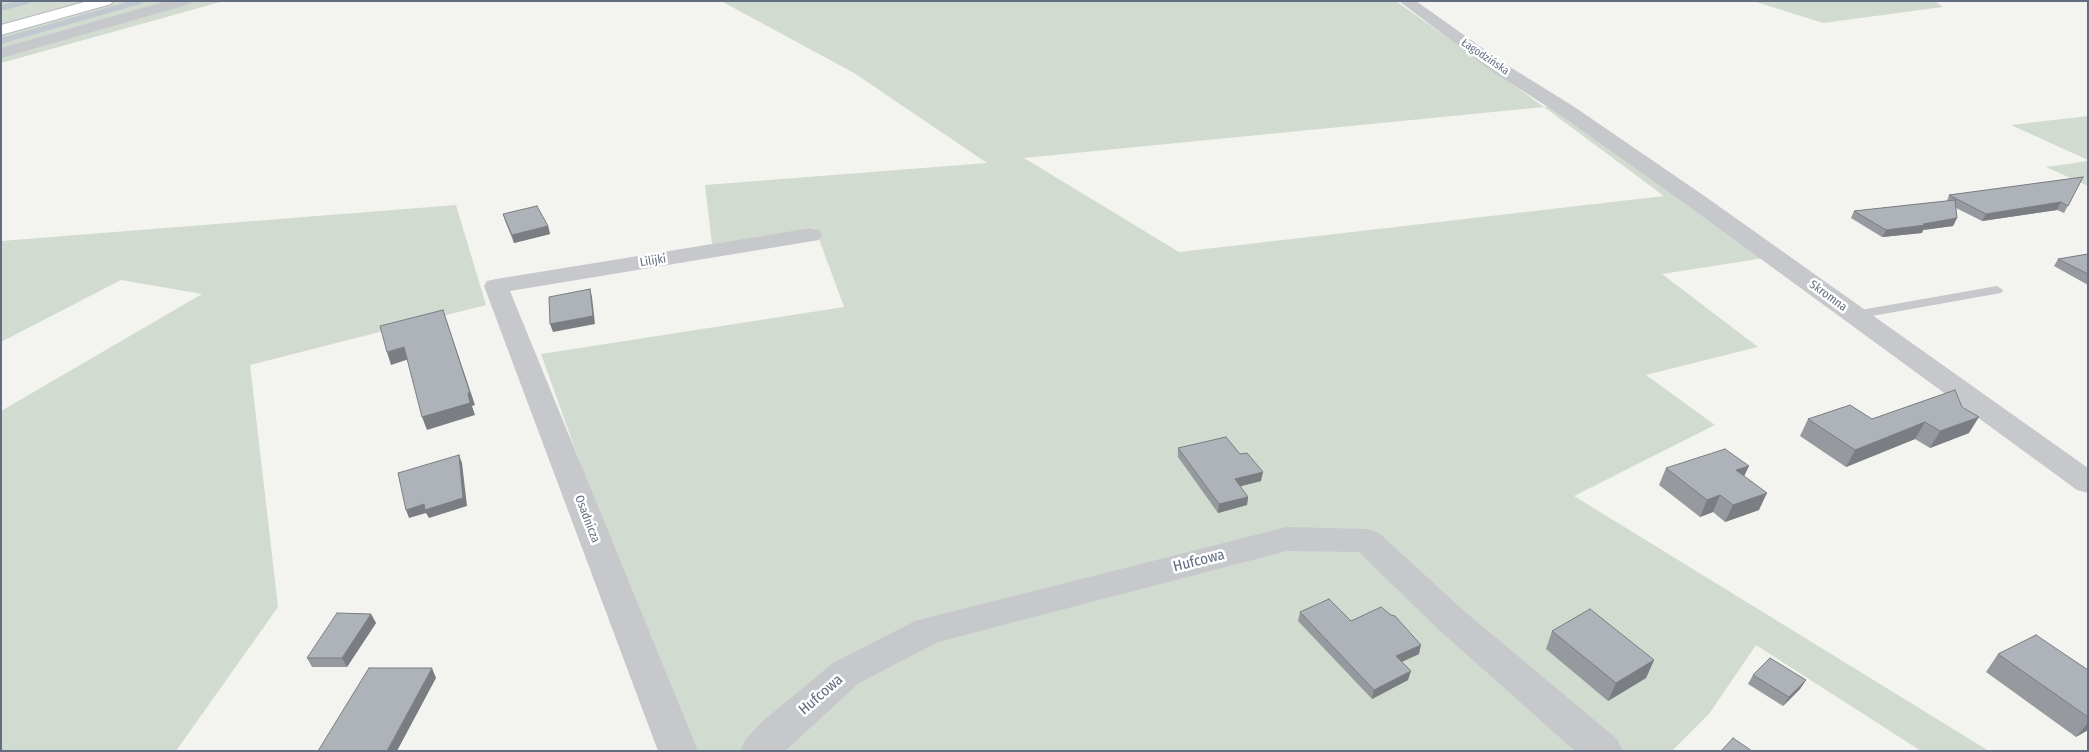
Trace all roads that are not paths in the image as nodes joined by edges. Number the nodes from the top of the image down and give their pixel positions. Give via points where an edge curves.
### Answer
1 (64, 1) edge
2 (106, 1) edge
3 (184, 1) edge
4 (1406, 1) edge
5 (1, 18) edge
6 (1, 30) edge
7 (1, 54) edge
8 (1566, 110) joint
9 (811, 235) dead end
10 (496, 286) joint
11 (1997, 290) dead end
12 (1855, 316) junction
13 (2088, 483) edge
14 (678, 751) edge
15 (760, 751) edge
16 (1603, 751) edge

1 - 5 highway
2 - 6 highway
3 - 7 street
4 - 8 street, Łagodzińska via 1496,66
8 - 12 street, Skromna
9 - 10 street, Lilijki
10 - 14 street, Osadnicza
11 - 12 lane
12 - 13 street, Skromna
15 - 16 street, Hufcowa via 846,673 928,631 1286,539 1367,540 1451,620

